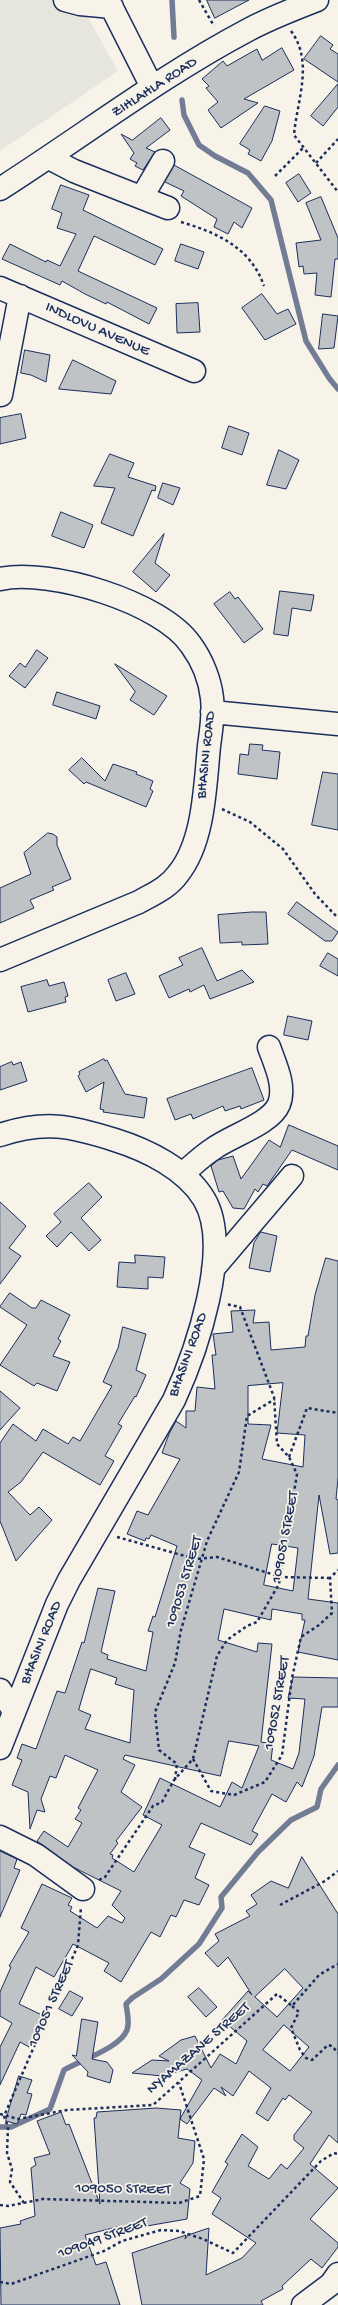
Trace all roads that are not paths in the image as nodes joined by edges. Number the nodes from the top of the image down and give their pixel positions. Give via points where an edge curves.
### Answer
1 (65, 0) edge
2 (317, 0) edge
3 (110, 4) edge
4 (152, 87) junction
5 (49, 158) junction
6 (163, 161) dead end
7 (0, 189) edge
8 (142, 197) junction
9 (174, 215) road end
10 (0, 288) edge
11 (20, 296) junction
12 (194, 371) dead end
13 (1, 395) edge
14 (0, 579) edge
15 (212, 712) junction
16 (338, 724) edge
17 (0, 960) edge
18 (269, 1047) dead end
19 (0, 1135) edge
20 (182, 1174) junction
21 (292, 1176) dead end
22 (213, 1269) junction
23 (0, 1690) edge
24 (14, 1712) junction
25 (0, 1748) edge
26 (0, 1837) edge
27 (83, 1889) road end
28 (336, 2284) edge
29 (304, 2305) edge

1 - 3 street via 80,4
2 - 4 street, ZIHLAHLA ROAD via 276,17
3 - 4 street
4 - 5 street, ZIHLAHLA ROAD
5 - 7 street, ZIHLAHLA ROAD
5 - 8 street via 74,171
6 - 8 street
8 - 9 street
10 - 11 street, INDLOVU AVENUE
11 - 12 street, INDLOVU AVENUE
11 - 13 street
14 - 15 street, BHASINI ROAD via 24,576 50,578 101,592 155,614 172,625 191,644 210,685
15 - 16 street
15 - 17 street, BHASINI ROAD via 204,801 195,844 185,865 170,884 139,902
18 - 20 street via 279,1077 281,1093 275,1111 212,1149
19 - 20 street, BHASINI ROAD via 43,1125 79,1129 128,1144 160,1159
20 - 22 street, BHASINI ROAD via 204,1198 209,1209 214,1226
21 - 22 street
22 - 24 street, BHASINI ROAD via 208,1299 186,1374 174,1400 57,1604
23 - 24 street
24 - 25 street, BHASINI ROAD
26 - 27 street via 36,1855
28 - 29 street

